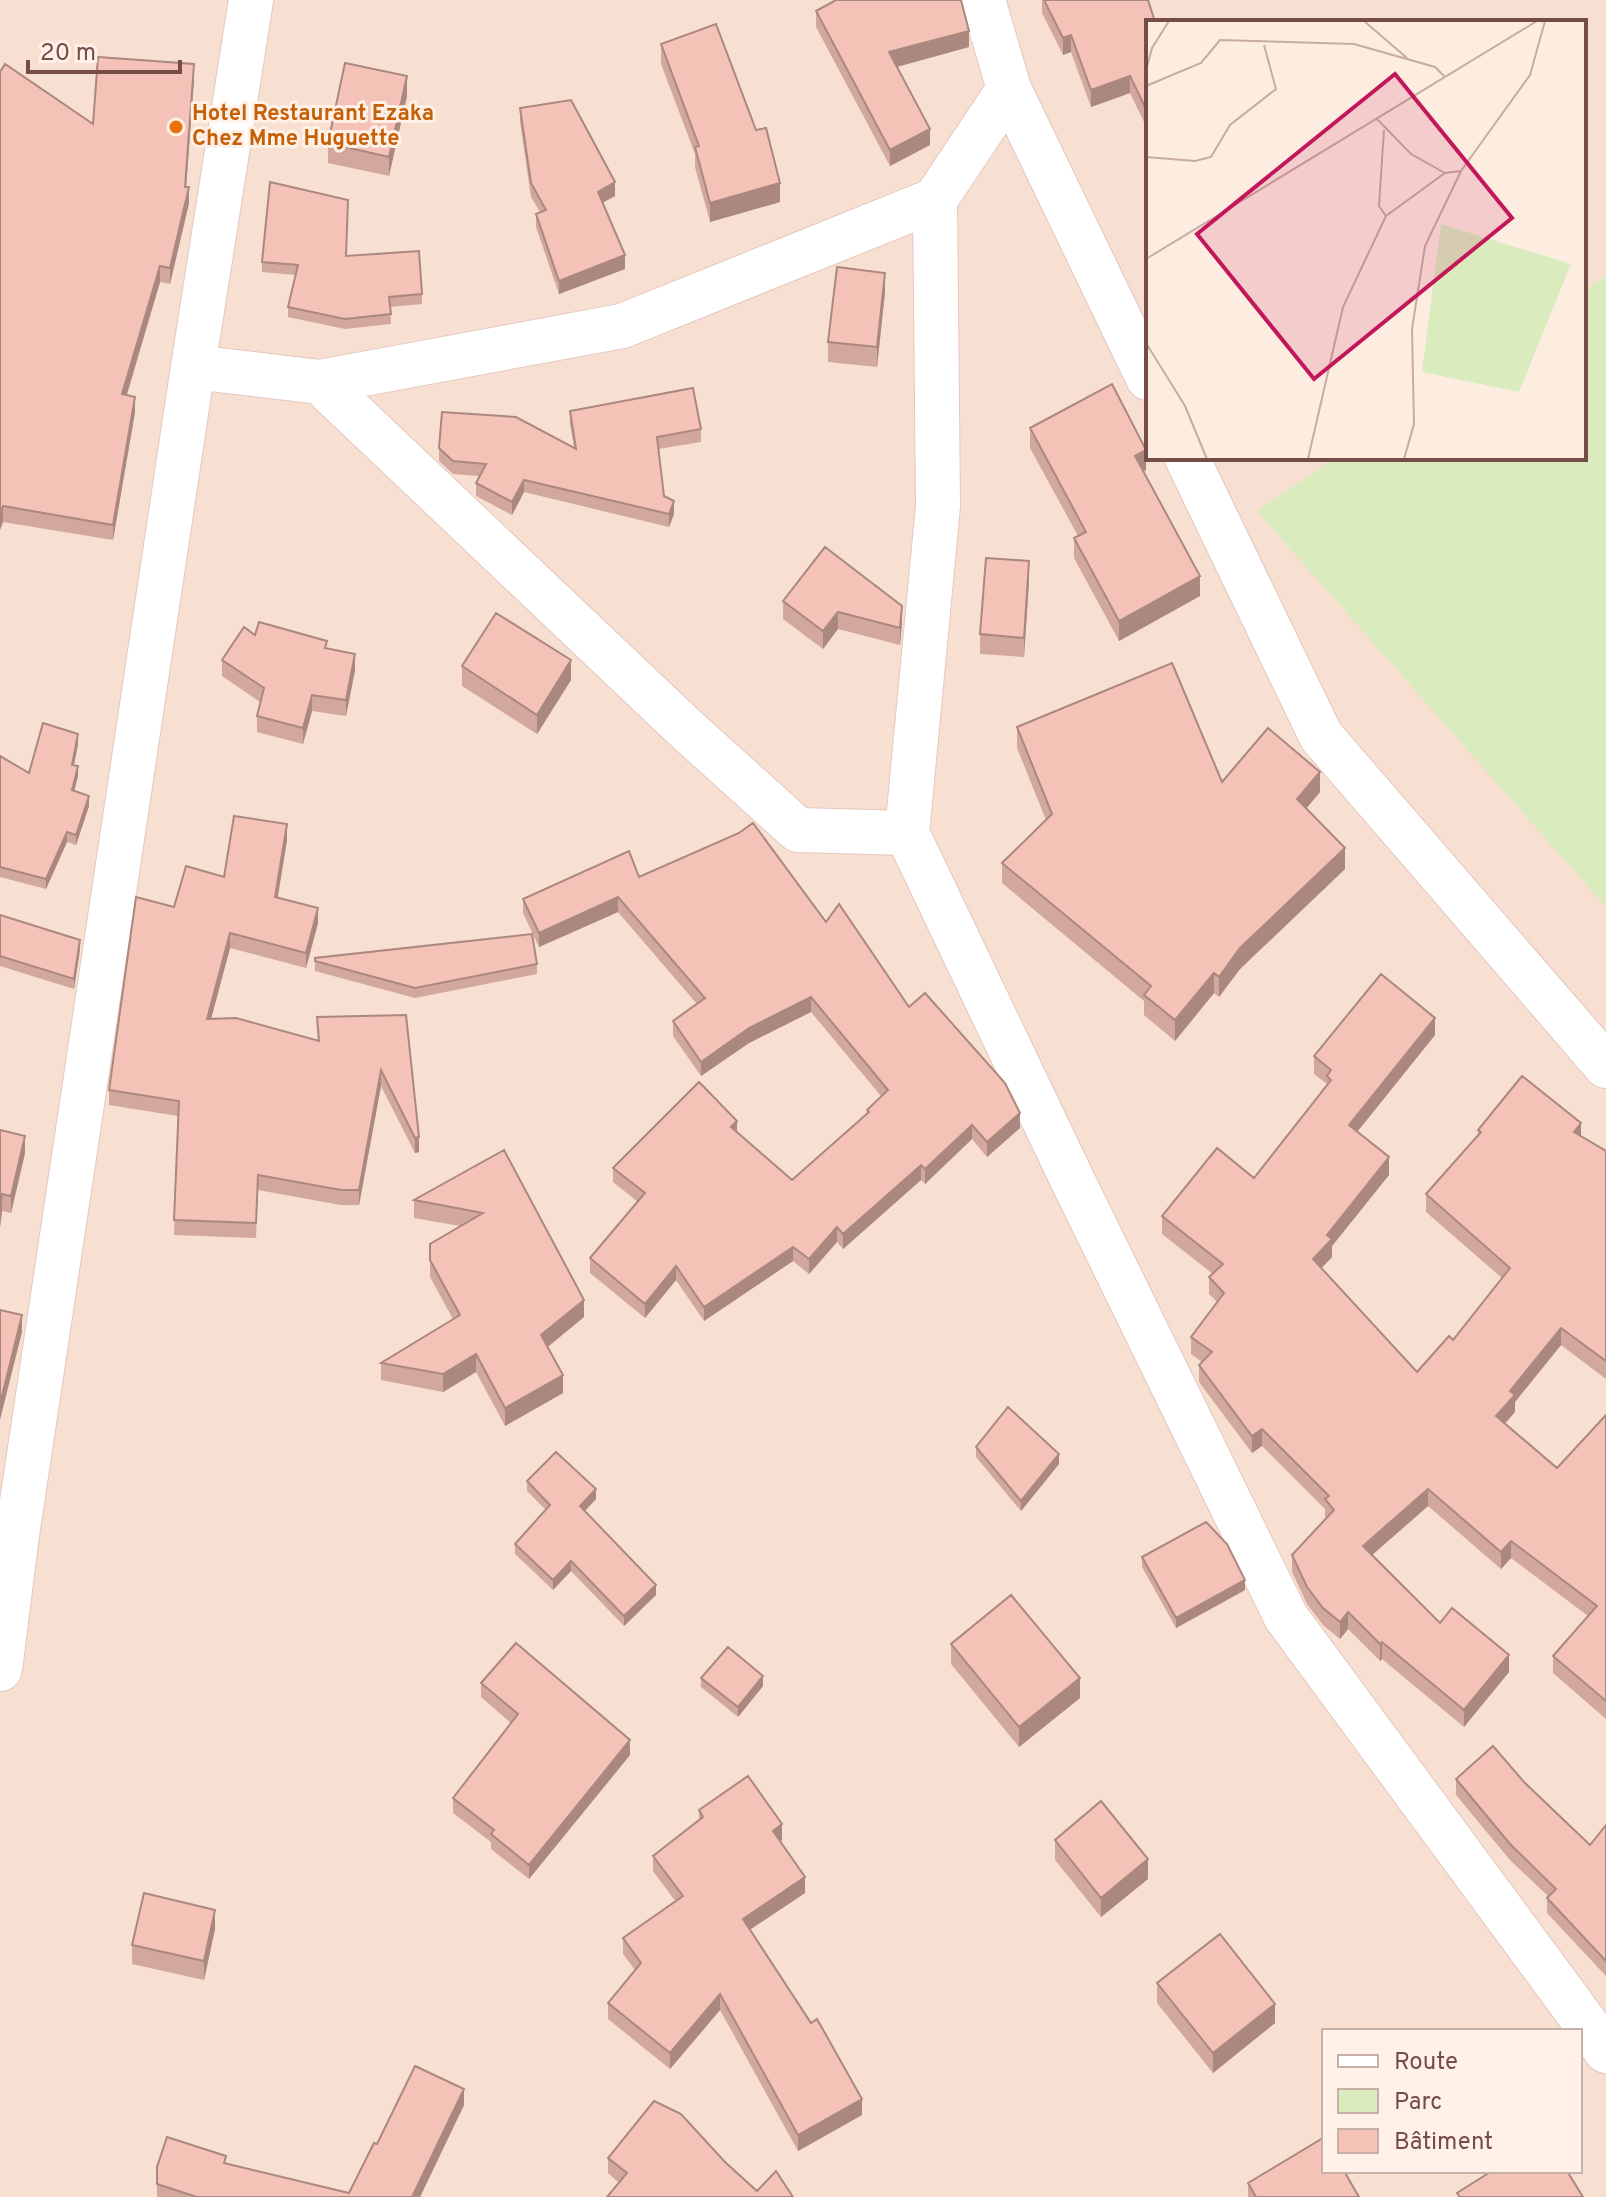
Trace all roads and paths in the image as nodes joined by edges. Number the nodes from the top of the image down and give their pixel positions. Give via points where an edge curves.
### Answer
1 (251, 0) edge
2 (983, 0) edge
3 (1009, 89) junction
4 (935, 200) junction
5 (193, 367) junction
6 (1146, 374) edge
7 (320, 382) junction
8 (1188, 460) edge
9 (907, 833) junction
10 (1606, 1066) edge
11 (0, 1669) edge
12 (1606, 2051) edge

1 - 5 street
2 - 3 street
3 - 4 street
3 - 6 street
4 - 7 street via 622,326
4 - 9 street via 938,506
5 - 7 street
5 - 11 street
7 - 9 street via 798,830
8 - 10 street via 1321,736
9 - 12 street via 1286,1617

